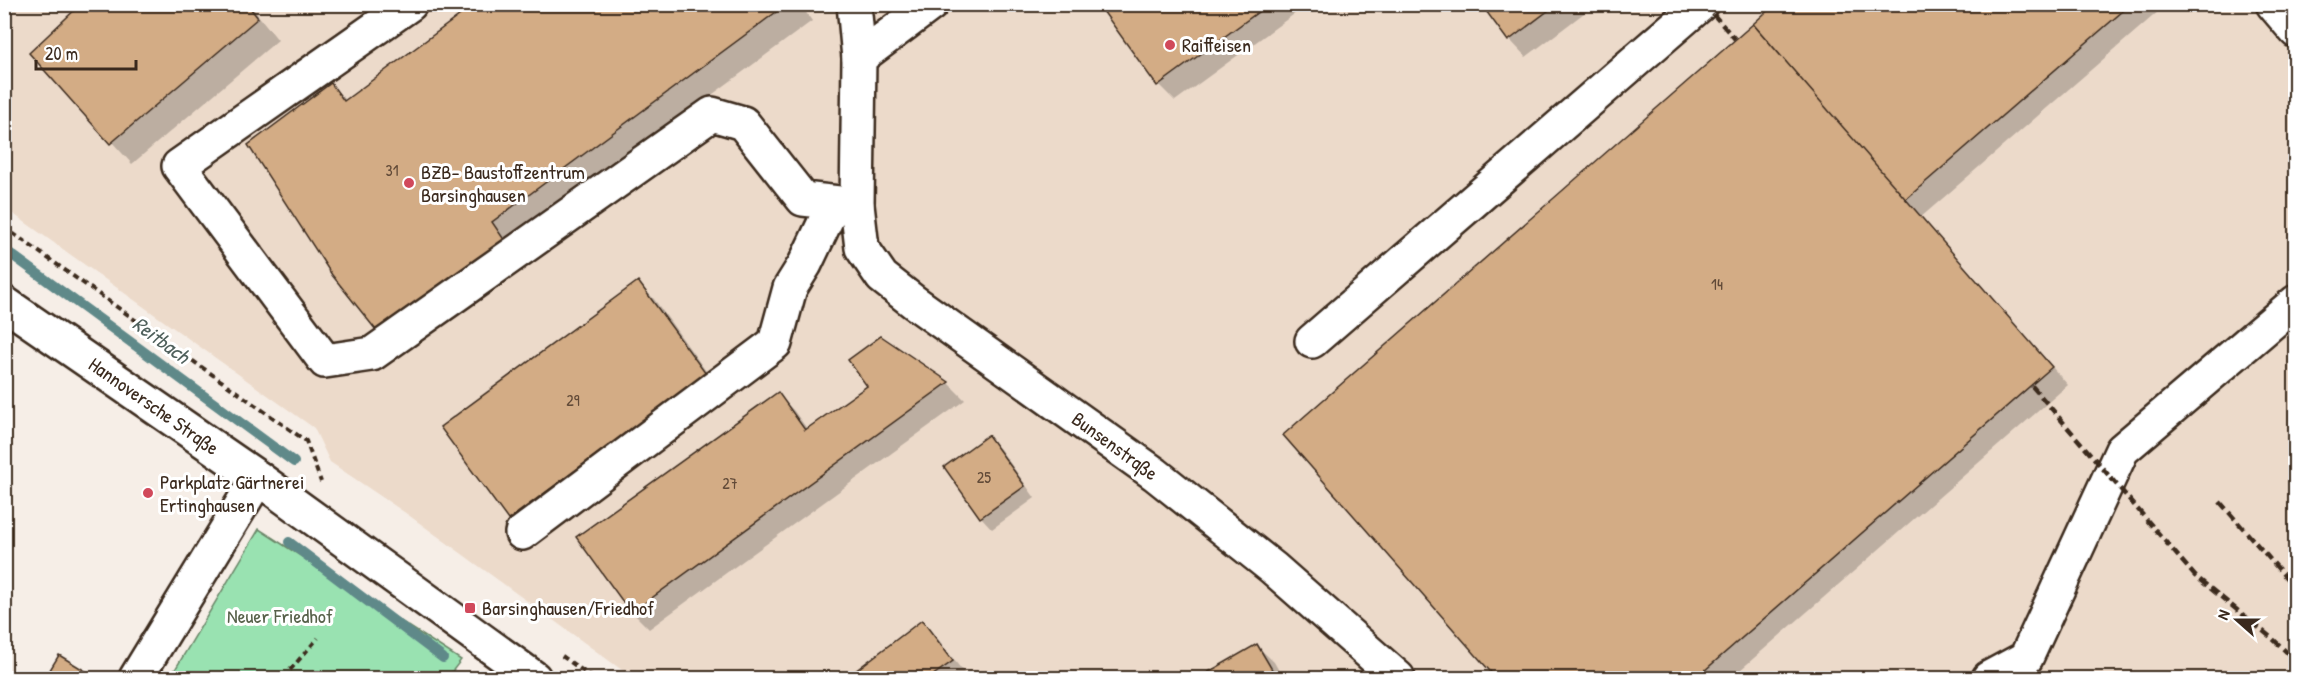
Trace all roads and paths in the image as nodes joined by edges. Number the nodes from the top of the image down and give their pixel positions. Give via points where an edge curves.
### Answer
1 (410, 4) edge
2 (854, 4) edge
3 (931, 4) edge
4 (1701, 4) edge
5 (2273, 4) edge
6 (2295, 31) edge
7 (859, 58) junction
8 (831, 203) junction
9 (4, 227) edge
10 (2295, 302) edge
11 (5, 303) edge
12 (1312, 341) dead end
13 (258, 478) junction
14 (322, 487) dead end
15 (522, 534) dead end
16 (318, 638) dead end
17 (557, 653) dead end
18 (136, 678) edge
19 (283, 678) edge
20 (534, 678) edge
21 (593, 678) edge
22 (1398, 678) edge
23 (1989, 678) edge

1 - 8 street via 179,166 325,361 372,354 712,114 743,123
2 - 7 street, Bunsenstraße
3 - 7 street
4 - 12 street
5 - 6 street
7 - 8 street, Bunsenstraße
8 - 15 street via 805,264 790,288 774,343
8 - 22 street, Bunsenstraße via 882,277 1155,474 1273,568
9 - 14 path via 306,441
10 - 23 street via 2122,450 2026,658
11 - 13 street, Hannoversche Straße
13 - 18 street
13 - 20 street, Hannoversche Straße
16 - 19 path
17 - 21 path

